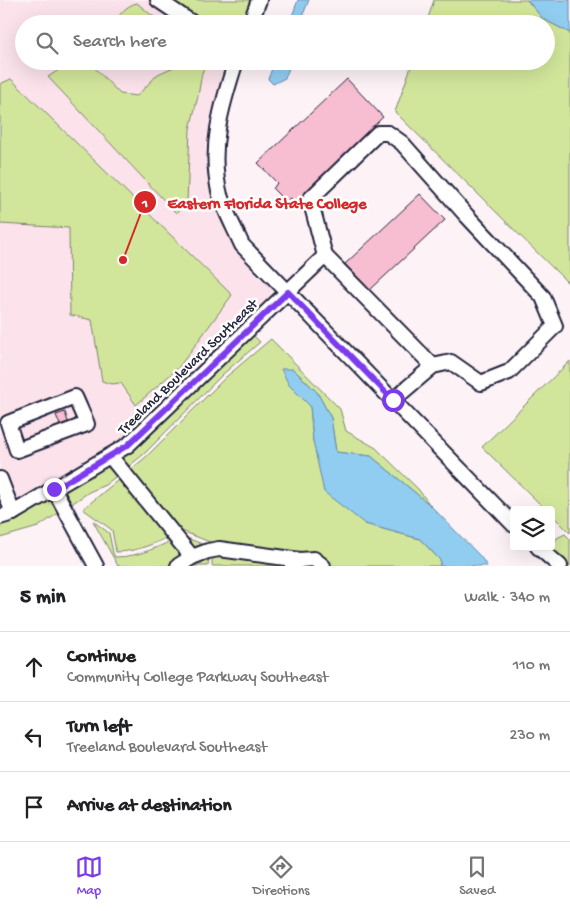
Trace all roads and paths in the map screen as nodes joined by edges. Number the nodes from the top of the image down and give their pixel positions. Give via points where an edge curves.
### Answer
1 (158, 0) edge
2 (259, 0) edge
3 (180, 15) edge
4 (253, 15) edge
5 (233, 70) edge
6 (325, 256) junction
7 (288, 292) junction
8 (433, 366) junction
9 (393, 400) junction
10 (6, 437) edge
11 (110, 456) junction
12 (0, 479) edge
13 (54, 489) junction
14 (6, 515) edge
15 (510, 520) edge
16 (543, 551) edge
17 (192, 558) junction
18 (295, 563) edge
19 (96, 566) edge
20 (178, 566) edge
21 (323, 566) edge
22 (560, 566) edge

1 - 3 street
2 - 4 street
5 - 7 street via 216,136 220,195 242,245
6 - 7 street, Treeland Boulevard Southeast
6 - 8 street
6 - 8 street via 310,199 378,133 388,133 402,143 543,297 556,326 509,372 482,383 451,362
7 - 9 street
7 - 11 street, Treeland Boulevard Southeast via 128,445
8 - 9 street
9 - 15 street
10 - 10 street via 8,423 75,397 87,424 17,450
11 - 13 street, Treeland Boulevard Southeast
11 - 17 street
12 - 14 street
13 - 14 street, Treeland Boulevard Southeast
13 - 19 street
16 - 22 street
17 - 18 street via 219,550
17 - 20 street
18 - 21 street via 314,559

